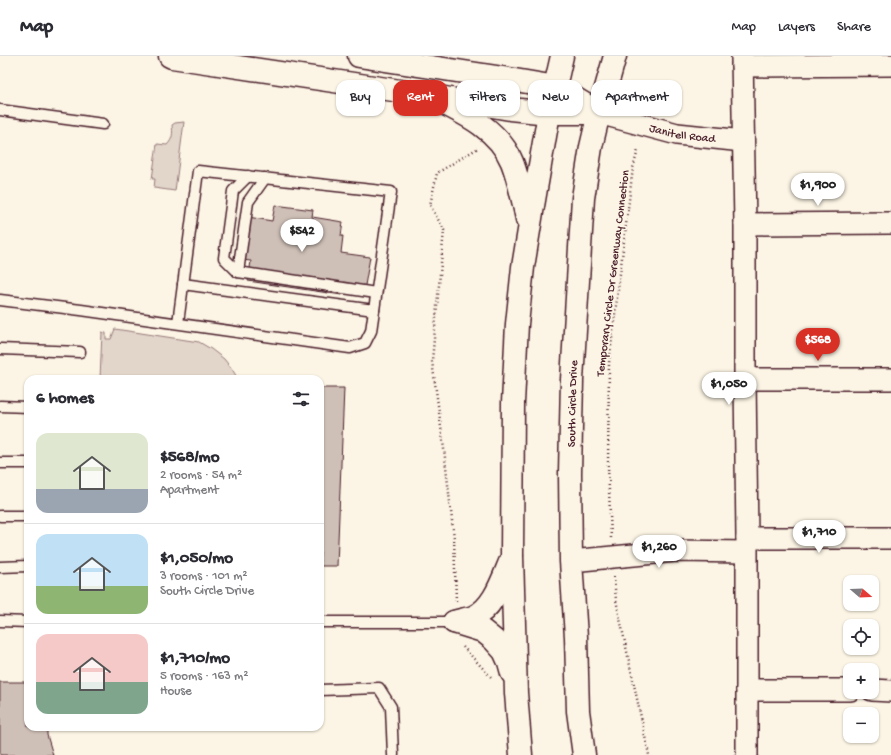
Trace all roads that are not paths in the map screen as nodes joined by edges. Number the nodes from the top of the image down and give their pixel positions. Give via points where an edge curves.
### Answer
1 (170, 56) edge
2 (359, 56) edge
3 (562, 56) edge
4 (615, 56) edge
5 (742, 61) edge
6 (891, 65) edge
7 (557, 80) edge
8 (608, 80) edge
9 (528, 82) edge
10 (393, 90) edge
11 (448, 98) edge
12 (448, 105) edge
13 (0, 110) edge
14 (528, 111) edge
15 (548, 116) edge
16 (598, 116) edge
17 (610, 116) edge
18 (104, 124) dead end
19 (743, 141) junction
20 (248, 176) junction
21 (265, 178) junction
22 (891, 223) edge
23 (745, 224) junction
24 (529, 229) junction
25 (238, 272) junction
26 (183, 284) junction
27 (376, 293) junction
28 (0, 300) edge
29 (374, 310) junction
30 (178, 323) junction
31 (0, 349) edge
32 (80, 352) dead end
33 (745, 379) junction
34 (891, 379) edge
35 (0, 406) edge
36 (24, 407) edge
37 (24, 463) edge
38 (0, 464) edge
39 (0, 516) edge
40 (24, 516) edge
41 (891, 538) edge
42 (747, 545) junction
43 (512, 556) junction
44 (572, 561) junction
45 (24, 566) edge
46 (0, 567) edge
47 (455, 613) junction
48 (0, 621) edge
49 (24, 622) edge
50 (324, 622) edge
51 (324, 690) edge
52 (747, 690) junction
53 (843, 690) edge
54 (879, 690) edge
55 (891, 690) edge
56 (516, 693) junction
57 (393, 755) edge
58 (521, 755) edge
59 (584, 755) edge
60 (747, 755) edge

1 - 10 main road, Janitell Road
2 - 9 main road, Janitell Road
3 - 7 main road
4 - 8 main road, South Circle Drive
5 - 6 street
5 - 19 street
11 - 14 main road, Janitell Road
12 - 24 main road via 480,124 503,146 518,180
13 - 18 lane
15 - 24 main road
16 - 44 main road, South Circle Drive via 583,198 580,243 572,380
17 - 19 street, Janitell Road via 677,134
19 - 23 street
20 - 21 lane
20 - 25 lane via 233,191 224,258
20 - 26 lane via 198,171
21 - 25 lane via 248,202
21 - 27 lane via 391,192
22 - 23 street
23 - 33 street
24 - 43 main road via 517,324 513,403
25 - 27 lane
26 - 29 lane
26 - 30 lane
27 - 29 lane
28 - 30 lane
29 - 30 lane via 371,331 365,343 350,348
31 - 32 lane
33 - 34 street
33 - 42 street
35 - 36 lane
37 - 38 lane
39 - 40 lane
41 - 42 street
42 - 44 street
42 - 52 street
43 - 47 main road via 501,583 484,610 474,616
43 - 56 main road
44 - 59 main road, South Circle Drive via 578,711
45 - 46 lane
47 - 50 lane
47 - 56 main road via 483,631 504,651 510,662
48 - 49 lane
51 - 57 lane via 378,688 391,706
52 - 53 street
52 - 60 street
54 - 55 street
56 - 58 main road

